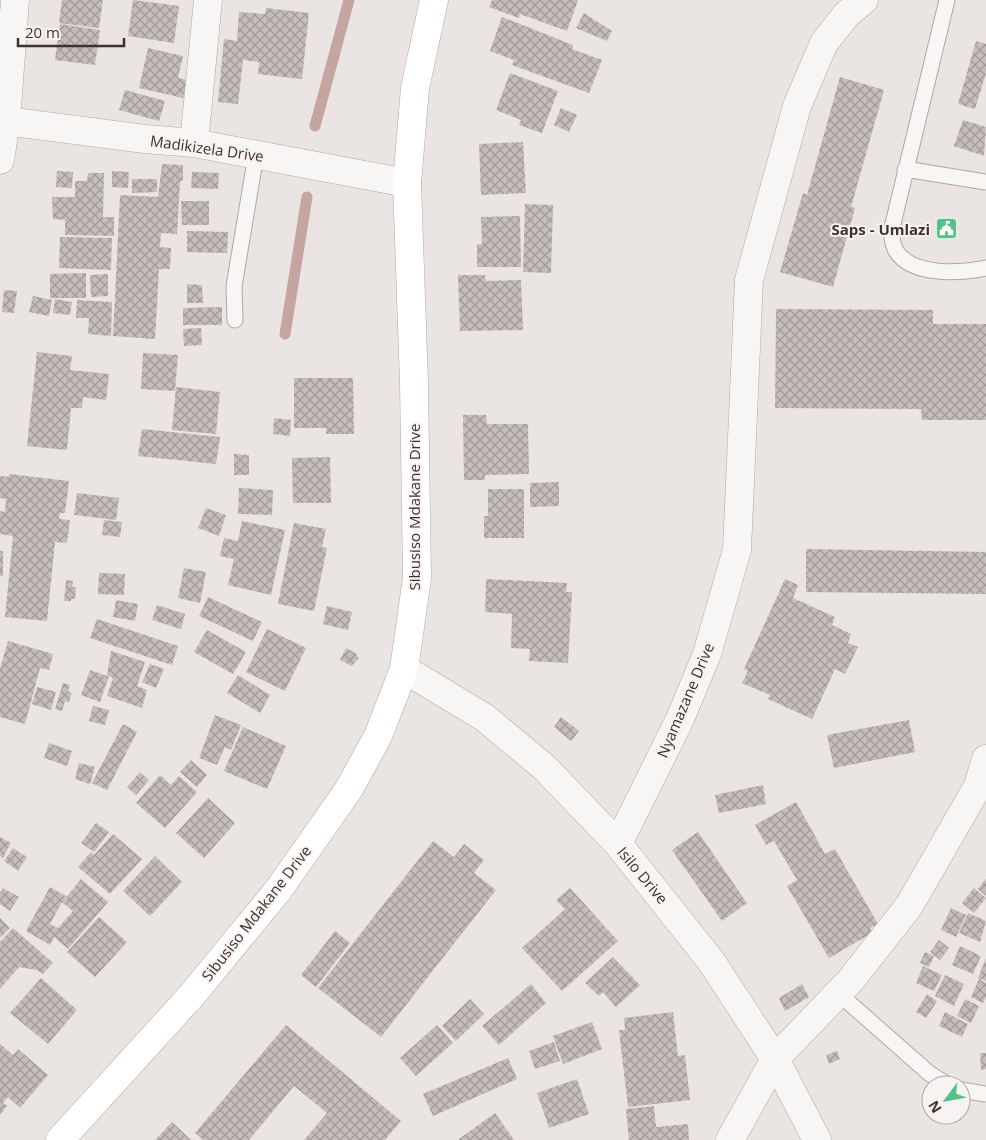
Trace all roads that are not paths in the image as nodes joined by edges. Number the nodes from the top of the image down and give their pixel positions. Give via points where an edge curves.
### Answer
1 (15, 0) edge
2 (208, 0) edge
3 (434, 0) edge
4 (864, 0) edge
5 (946, 0) edge
6 (6, 120) junction
7 (194, 143) junction
8 (256, 155) junction
9 (0, 160) edge
10 (905, 169) junction
11 (986, 182) edge
12 (406, 184) junction
13 (986, 268) edge
14 (235, 320) dead end
15 (404, 669) junction
16 (986, 759) edge
17 (618, 844) junction
18 (838, 993) junction
19 (775, 1059) junction
20 (932, 1075) edge
21 (971, 1092) edge
22 (986, 1094) edge
23 (60, 1140) edge
24 (730, 1140) edge
25 (817, 1140) edge

1 - 6 street
2 - 7 street
3 - 12 street, Sibusiso Mdakane Drive via 414,88
4 - 17 street, Nyamazane Drive via 846,15 824,43 797,106 749,280 737,550 708,654 680,719
5 - 10 lane
6 - 7 street, Madikizela Drive via 145,140
6 - 9 street
7 - 8 street, Madikizela Drive
8 - 12 street, Madikizela Drive
8 - 14 lane via 234,286
10 - 11 lane
10 - 13 lane via 891,232 895,250 923,268 967,271
12 - 15 street, Sibusiso Mdakane Drive via 417,578
15 - 17 street, Isilo Drive via 485,718 544,767
15 - 23 street, Sibusiso Mdakane Drive via 378,736 349,789 279,890 192,996
16 - 18 street via 978,786 910,906
17 - 19 street, Isilo Drive via 711,961
18 - 19 street
18 - 20 lane
19 - 24 street
19 - 25 street, Isilo Drive
21 - 22 lane

